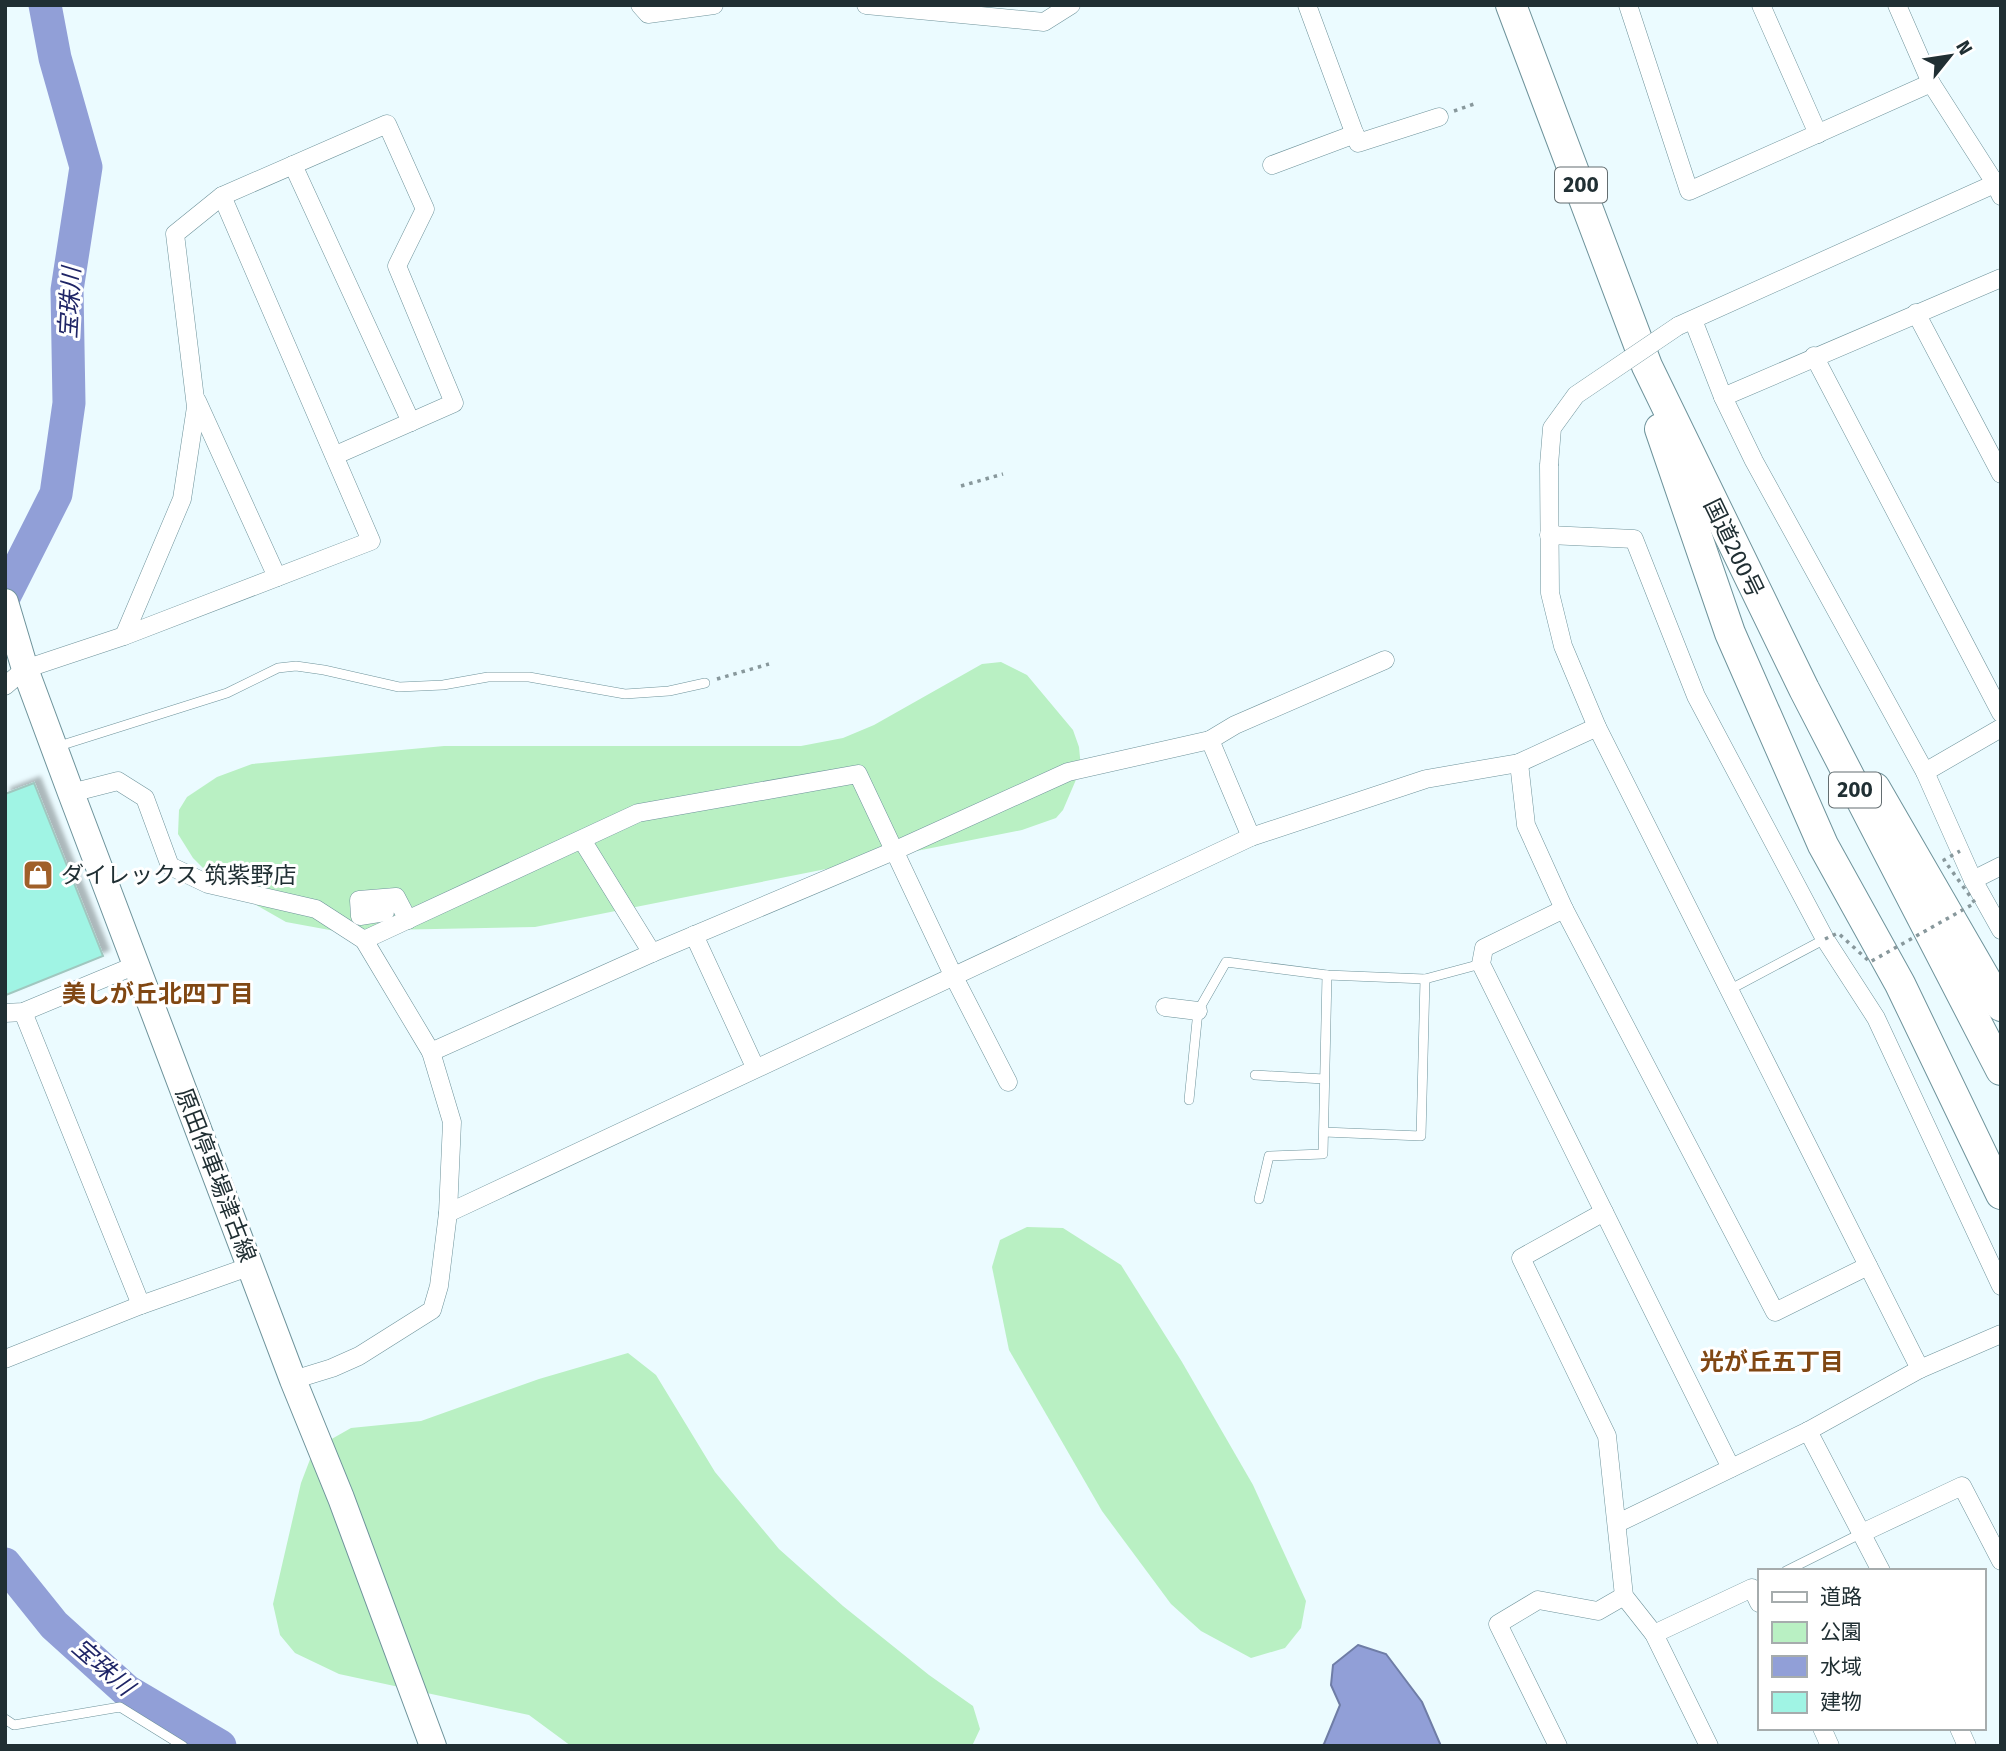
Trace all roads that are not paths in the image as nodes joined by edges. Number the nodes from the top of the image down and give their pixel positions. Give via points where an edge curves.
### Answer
1 (640, 5) edge
2 (714, 5) edge
3 (866, 5) edge
4 (1070, 5) edge
5 (1307, 5) edge
6 (1511, 5) edge
7 (1628, 5) edge
8 (1761, 5) edge
9 (1897, 5) edge
10 (1931, 83) junction
11 (1439, 117) dead end
12 (1355, 134) junction
13 (1818, 134) junction
14 (293, 165) junction
15 (1272, 165) dead end
16 (1999, 187) edge
17 (222, 196) junction
18 (2001, 278) edge
19 (1916, 313) junction
20 (1686, 323) junction
21 (1814, 356) junction
22 (1647, 366) junction
23 (194, 395) junction
24 (1723, 397) junction
25 (411, 422) junction
26 (336, 455) junction
27 (2001, 474) edge
28 (1714, 508) junction
29 (1549, 535) junction
30 (277, 578) junction
31 (5, 602) edge
32 (124, 636) junction
33 (1385, 660) dead end
34 (17, 669) edge
35 (705, 683) road end
36 (2001, 713) edge
37 (1597, 727) junction
38 (2001, 728) edge
39 (1210, 740) junction
40 (55, 748) junction
41 (1519, 763) junction
42 (1925, 772) junction
43 (71, 793) junction
44 (1251, 837) junction
45 (582, 840) junction
46 (895, 850) junction
47 (2001, 866) edge
48 (1973, 880) junction
49 (384, 898) dead end
50 (1564, 909) junction
51 (408, 920) junction
52 (2001, 930) edge
53 (694, 935) junction
54 (1825, 939) junction
55 (364, 940) junction
56 (652, 953) junction
57 (1481, 964) junction
58 (136, 965) junction
59 (953, 975) junction
60 (1327, 975) junction
61 (1425, 979) junction
62 (1729, 990) junction
63 (2001, 1006) edge
64 (1165, 1007) dead end
65 (1198, 1011) junction
66 (14, 1013) edge
67 (431, 1052) junction
68 (755, 1068) junction
69 (2001, 1070) edge
70 (1255, 1075) dead end
71 (1324, 1079) junction
72 (1008, 1082) dead end
73 (1189, 1100) dead end
74 (1324, 1132) junction
75 (2001, 1194) edge
76 (1259, 1199) dead end
77 (1604, 1212) junction
78 (449, 1213) junction
79 (251, 1266) junction
80 (1868, 1266) junction
81 (2001, 1286) edge
82 (141, 1305) junction
83 (2001, 1334) edge
84 (5, 1359) edge
85 (1920, 1369) junction
86 (293, 1380) junction
87 (1808, 1431) junction
88 (1731, 1468) junction
89 (1618, 1523) junction
90 (1862, 1533) junction
91 (2001, 1561) edge
92 (1790, 1569) edge
93 (1880, 1569) edge
94 (1757, 1592) edge
95 (1624, 1596) junction
96 (1654, 1634) junction
97 (5, 1719) edge
98 (1823, 1730) edge
99 (1960, 1730) edge
100 (183, 1746) edge
101 (433, 1746) edge
102 (1558, 1746) edge
103 (1709, 1746) edge
104 (1830, 1746) edge
105 (1967, 1746) edge

1 - 2 street via 648,13
3 - 4 street via 1044,22
5 - 12 street
6 - 22 highway, 国道200号 / 200
7 - 13 street via 1689,191
8 - 13 street
9 - 10 street
10 - 13 street
10 - 16 street
11 - 12 street via 1358,143
12 - 15 street
14 - 17 street
14 - 25 street
14 - 25 street via 387,124 425,209 397,266 454,403
16 - 20 street
17 - 23 street via 175,234
17 - 26 street
18 - 19 street
19 - 21 street
19 - 27 street
20 - 24 street
20 - 29 street, bridge via 1576,395 1552,428
21 - 24 street
21 - 36 street
22 - 28 highway, 国道200号 / 200
22 - 75 highway via 1662,441 1730,633 1823,845 1900,984
23 - 30 street
23 - 32 street via 182,499
24 - 42 street
25 - 26 street
26 - 30 street via 371,541
28 - 63 highway
28 - 69 highway, 国道200号 / 200
29 - 37 street via 1550,593 1563,646
29 - 54 street via 1634,539 1696,696
30 - 32 street
31 - 34 main road, 原田停車場津古線
32 - 34 street
33 - 39 street
34 - 40 main road, 原田停車場津古線
35 - 40 lane via 625,694 529,677 399,687 296,666 278,668 227,693
37 - 41 street
37 - 62 street
38 - 42 street
39 - 44 street
39 - 46 street via 1068,772
40 - 43 main road, 原田停車場津古線
41 - 44 street via 1426,779
41 - 50 street via 1526,825
42 - 48 street
43 - 55 street via 118,781 145,798 170,866 208,884 316,909
43 - 58 main road, 原田停車場津古線
44 - 59 street
45 - 46 street via 638,813 858,774
45 - 51 street
45 - 56 street
46 - 53 street
46 - 59 street
47 - 48 street
48 - 52 street
49 - 51 street via 396,897
50 - 57 street via 1484,948
50 - 80 street via 1775,1312
51 - 55 street
53 - 56 street
53 - 68 street
54 - 62 lane
54 - 81 street via 1876,1018
55 - 67 street
56 - 67 street
57 - 61 lane
57 - 77 street
58 - 66 street
58 - 79 main road, 原田停車場津古線
59 - 68 street
59 - 72 street
60 - 61 lane
60 - 65 lane via 1226,962
60 - 71 lane
61 - 74 lane via 1421,1136
62 - 80 street
64 - 65 street
65 - 73 lane
66 - 82 street
67 - 78 street via 452,1122
68 - 78 street
70 - 71 lane
71 - 74 lane
74 - 76 lane via 1323,1154 1269,1156
77 - 88 street
77 - 89 street via 1521,1258 1607,1436
78 - 86 street via 432,1310 359,1356
79 - 82 street
79 - 86 main road, 原田停車場津古線
80 - 85 street
82 - 84 street
83 - 85 street
85 - 87 street
86 - 101 main road, 原田停車場津古線
87 - 88 street
87 - 90 street
88 - 89 street
89 - 95 street
90 - 91 street via 1962,1486
90 - 92 lane
90 - 93 street
94 - 96 street
95 - 96 street
95 - 102 street via 1598,1611 1538,1600 1498,1624
96 - 103 street
97 - 100 lane via 15,1725 120,1707
98 - 104 street
99 - 105 street

